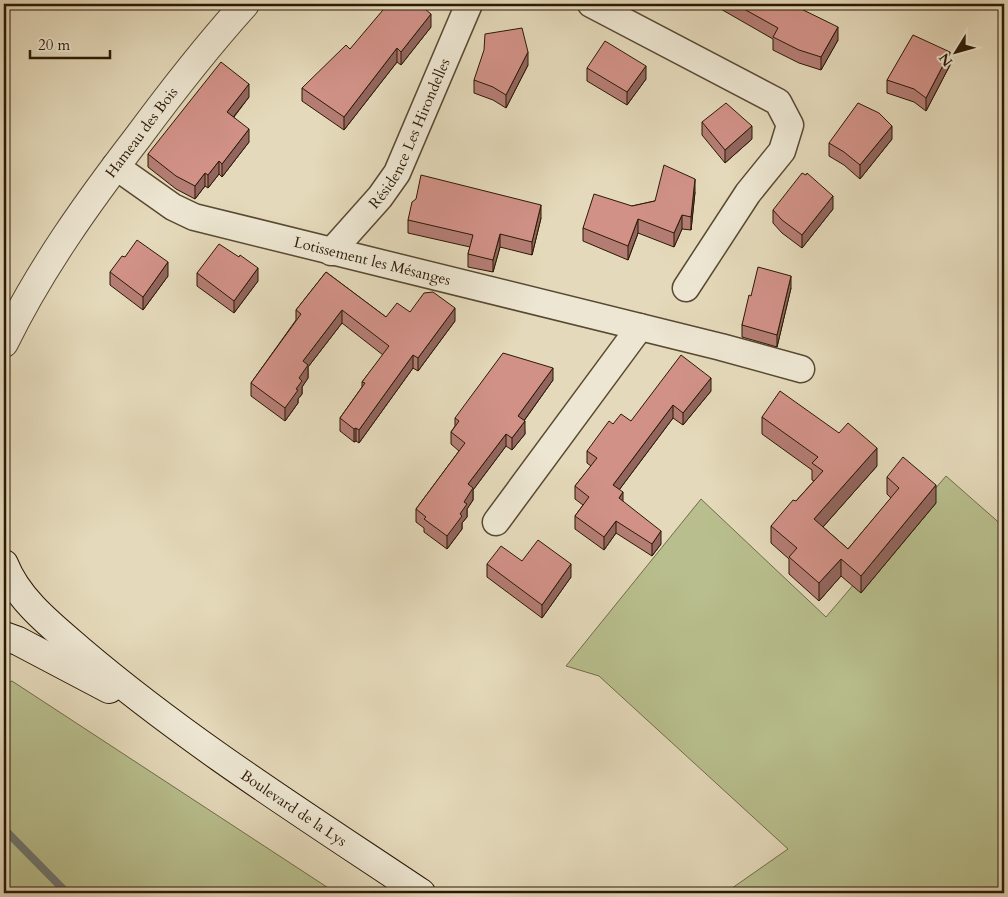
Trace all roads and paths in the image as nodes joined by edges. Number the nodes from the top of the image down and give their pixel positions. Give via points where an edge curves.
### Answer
1 (245, 4) edge
2 (469, 4) edge
3 (591, 4) edge
4 (115, 166) junction
5 (331, 252) junction
6 (45, 266) junction
7 (686, 288) dead end
8 (4, 315) edge
9 (640, 327) junction
10 (4, 343) edge
11 (801, 369) dead end
12 (496, 522) dead end
13 (4, 564) edge
14 (4, 636) edge
15 (169, 722) junction
16 (421, 893) edge

1 - 4 main road, Hameau des Bois via 195,62
2 - 5 street, Résidence Les Hirondelles via 397,173
3 - 7 street via 778,102 790,125 782,150 748,193
4 - 5 street, Lotissement les Mésanges via 178,210 194,217
4 - 6 main road, Hameau des Bois
5 - 9 street, Lotissement les Mésanges
6 - 8 main road, Hameau des Bois
6 - 10 main road, Hameau des Bois
9 - 11 street, Lotissement les Mésanges
9 - 12 street
13 - 15 main road, Boulevard de la Lys via 8,575 32,607 111,677
14 - 15 main road, Boulevard de la Lys
15 - 16 main road, Boulevard de la Lys

